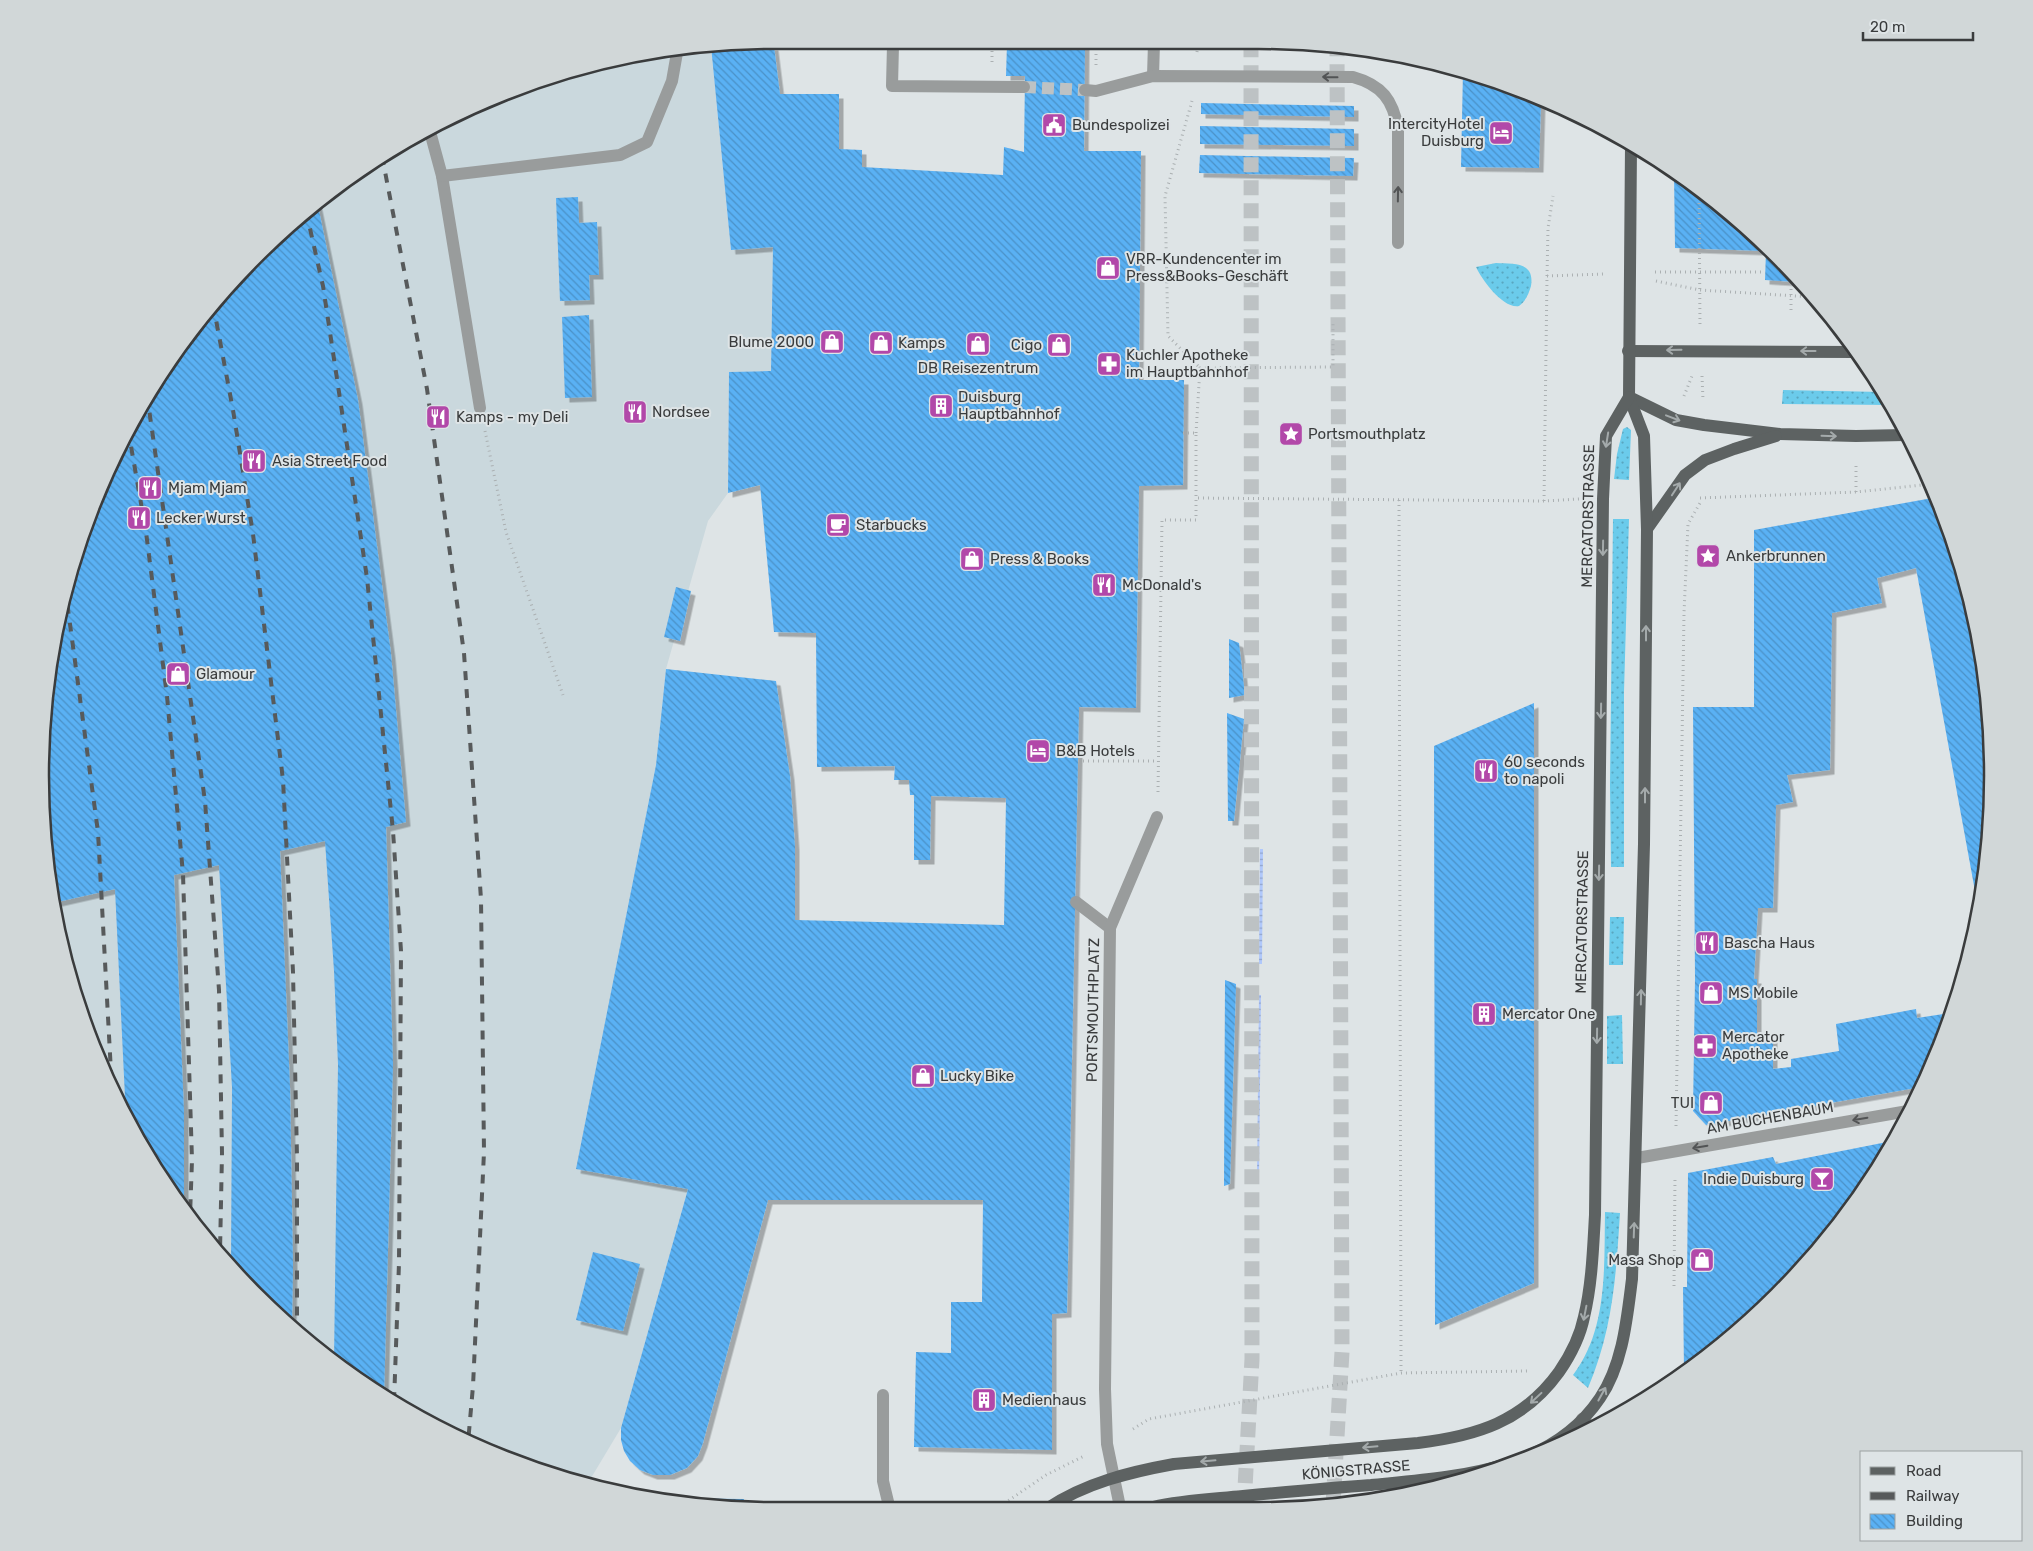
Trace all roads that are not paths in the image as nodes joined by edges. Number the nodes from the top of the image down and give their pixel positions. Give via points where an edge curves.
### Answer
1 (892, 49) edge
2 (1154, 49) edge
3 (676, 56) edge
4 (1153, 76) junction
5 (1024, 87) tunnel mouth
6 (1084, 90) tunnel mouth
7 (431, 136) edge
8 (1631, 152) edge
9 (442, 176) junction
10 (1398, 243) dead end
11 (1628, 351) junction
12 (1848, 352) edge
13 (1628, 397) junction
14 (480, 408) road end
15 (1780, 434) junction
16 (1899, 435) edge
17 (1646, 529) junction
18 (1157, 817) road end
19 (1076, 902) dead end
20 (1110, 928) junction
21 (1901, 1112) edge
22 (1637, 1158) junction
23 (884, 1395) dead end
24 (1582, 1419) junction
25 (1586, 1423) edge
26 (1567, 1432) edge
27 (1418, 1443) joint
28 (1113, 1477) junction
29 (1445, 1477) edge
30 (888, 1502) edge
31 (1059, 1502) edge
32 (1119, 1502) edge
33 (1184, 1502) edge

1 - 5 street via 892,86
2 - 4 street
3 - 9 street via 672,81 647,142 620,155
4 - 6 street
10 -> 4 street via 1398,129 1395,112 1387,97 1369,82 1353,77
7 - 9 street
8 - 11 main road, MERCATORSTRASSE
9 - 14 street
12 -> 11 main road
11 - 13 main road, MERCATORSTRASSE
13 -> 15 main road via 1676,420
13 - 17 main road, MERCATORSTRASSE via 1644,436
13 -> 27 main road, MERCATORSTRASSE via 1606,436 1592,1265 1584,1318 1567,1361 1547,1388 1519,1412 1492,1426 1451,1439
15 -> 16 main road
17 -> 15 main road via 1685,475 1705,460
22 -> 17 main road, MERCATORSTRASSE via 1644,844
18 - 20 street, PORTSMOUTHPLATZ
19 - 20 street
20 - 28 street, PORTSMOUTHPLATZ via 1105,1389 1107,1444
21 -> 22 street, AM BUCHENBAUM
24 -> 22 main road, MERCATORSTRASSE via 1600,1398 1624,1336 1632,1278
23 - 30 street via 883,1480
24 - 25 street
24 - 26 main road, MERCATORSTRASSE
27 -> 28 main road, KÖNIGSTRASSE via 1174,1464
28 - 31 main road, KÖNIGSTRASSE
28 - 32 street, PORTSMOUTHPLATZ
29 - 33 main road, KÖNIGSTRASSE

